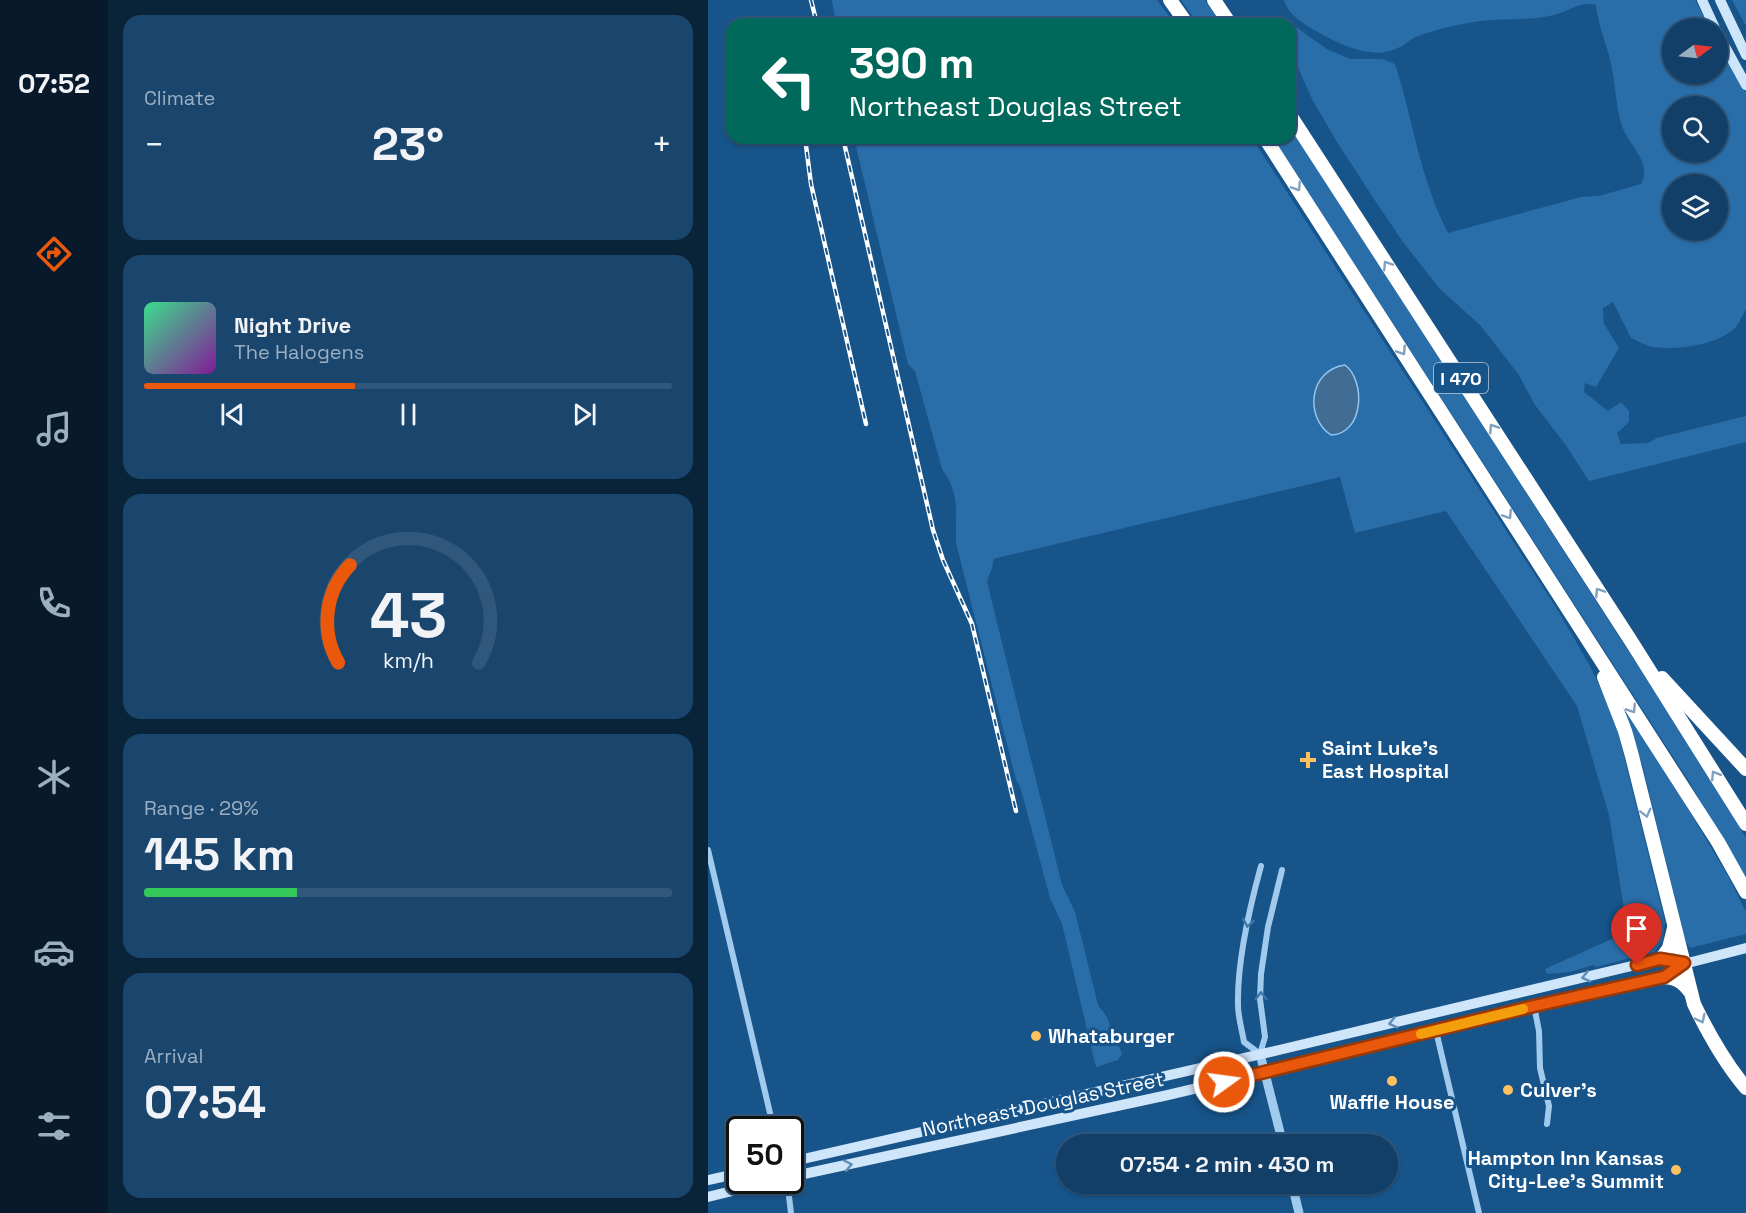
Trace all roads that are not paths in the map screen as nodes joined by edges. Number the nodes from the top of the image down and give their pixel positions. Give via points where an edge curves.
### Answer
1 (1170, 0) edge
2 (1214, 0) edge
3 (1702, 0) edge
4 (1720, 0) edge
5 (1183, 18) edge
6 (1226, 18) edge
7 (1710, 18) edge
8 (1728, 52) edge
9 (1746, 54) edge
10 (1746, 85) edge
11 (1296, 123) edge
12 (1269, 144) edge
13 (1578, 624) junction
14 (1631, 641) junction
15 (1746, 769) edge
16 (1746, 824) edge
17 (708, 850) edge
18 (1261, 866) dead end
19 (1282, 870) dead end
20 (1746, 892) edge
21 (1674, 926) junction
22 (1741, 949) edge
23 (1660, 959) junction
24 (1684, 963) junction
25 (1664, 977) junction
26 (1691, 993) junction
27 (1534, 1006) junction
28 (1436, 1031) junction
29 (1260, 1054) junction
30 (1265, 1072) junction
31 (1746, 1088) edge
32 (771, 1116) edge
33 (1547, 1124) dead end
34 (1280, 1134) edge
35 (804, 1158) edge
36 (804, 1174) edge
37 (726, 1176) edge
38 (708, 1180) edge
39 (726, 1193) edge
40 (788, 1194) edge
41 (1294, 1194) edge
42 (708, 1197) edge
43 (791, 1213) edge
44 (1299, 1213) edge
45 (1479, 1213) edge

1 - 5 highway
2 - 6 highway
3 - 7 main road
4 - 9 main road
8 - 10 main road
14 -> 11 highway, I 470
12 -> 13 highway, I 470
13 -> 20 highway, I 470
13 -> 21 highway via 1609,686 1625,731
14 - 15 highway
16 -> 14 highway, I 470
17 - 32 street
18 -> 29 street via 1238,984 1244,1042
29 -> 19 street via 1265,1037 1261,974
21 - 23 highway via 1669,948
21 - 24 highway
22 - 24 main road, Northeast Douglas Street
23 - 24 main road, Northeast Douglas Street
23 -> 29 main road, Northeast Douglas Street
24 - 25 main road, Northeast Douglas Street
24 - 26 highway
25 - 26 highway via 1675,978
25 - 27 main road, Northeast Douglas Street
26 -> 31 highway via 1726,1065
27 - 28 main road, Northeast Douglas Street
27 - 33 street via 1540,1068 1549,1106
28 - 30 main road, Northeast Douglas Street
28 - 45 street
29 - 30 street
29 - 35 main road, Northeast Douglas Street
30 - 34 street
36 -> 30 main road, Northeast Douglas Street
37 - 38 main road
39 - 42 main road
40 - 43 street
41 - 44 street

